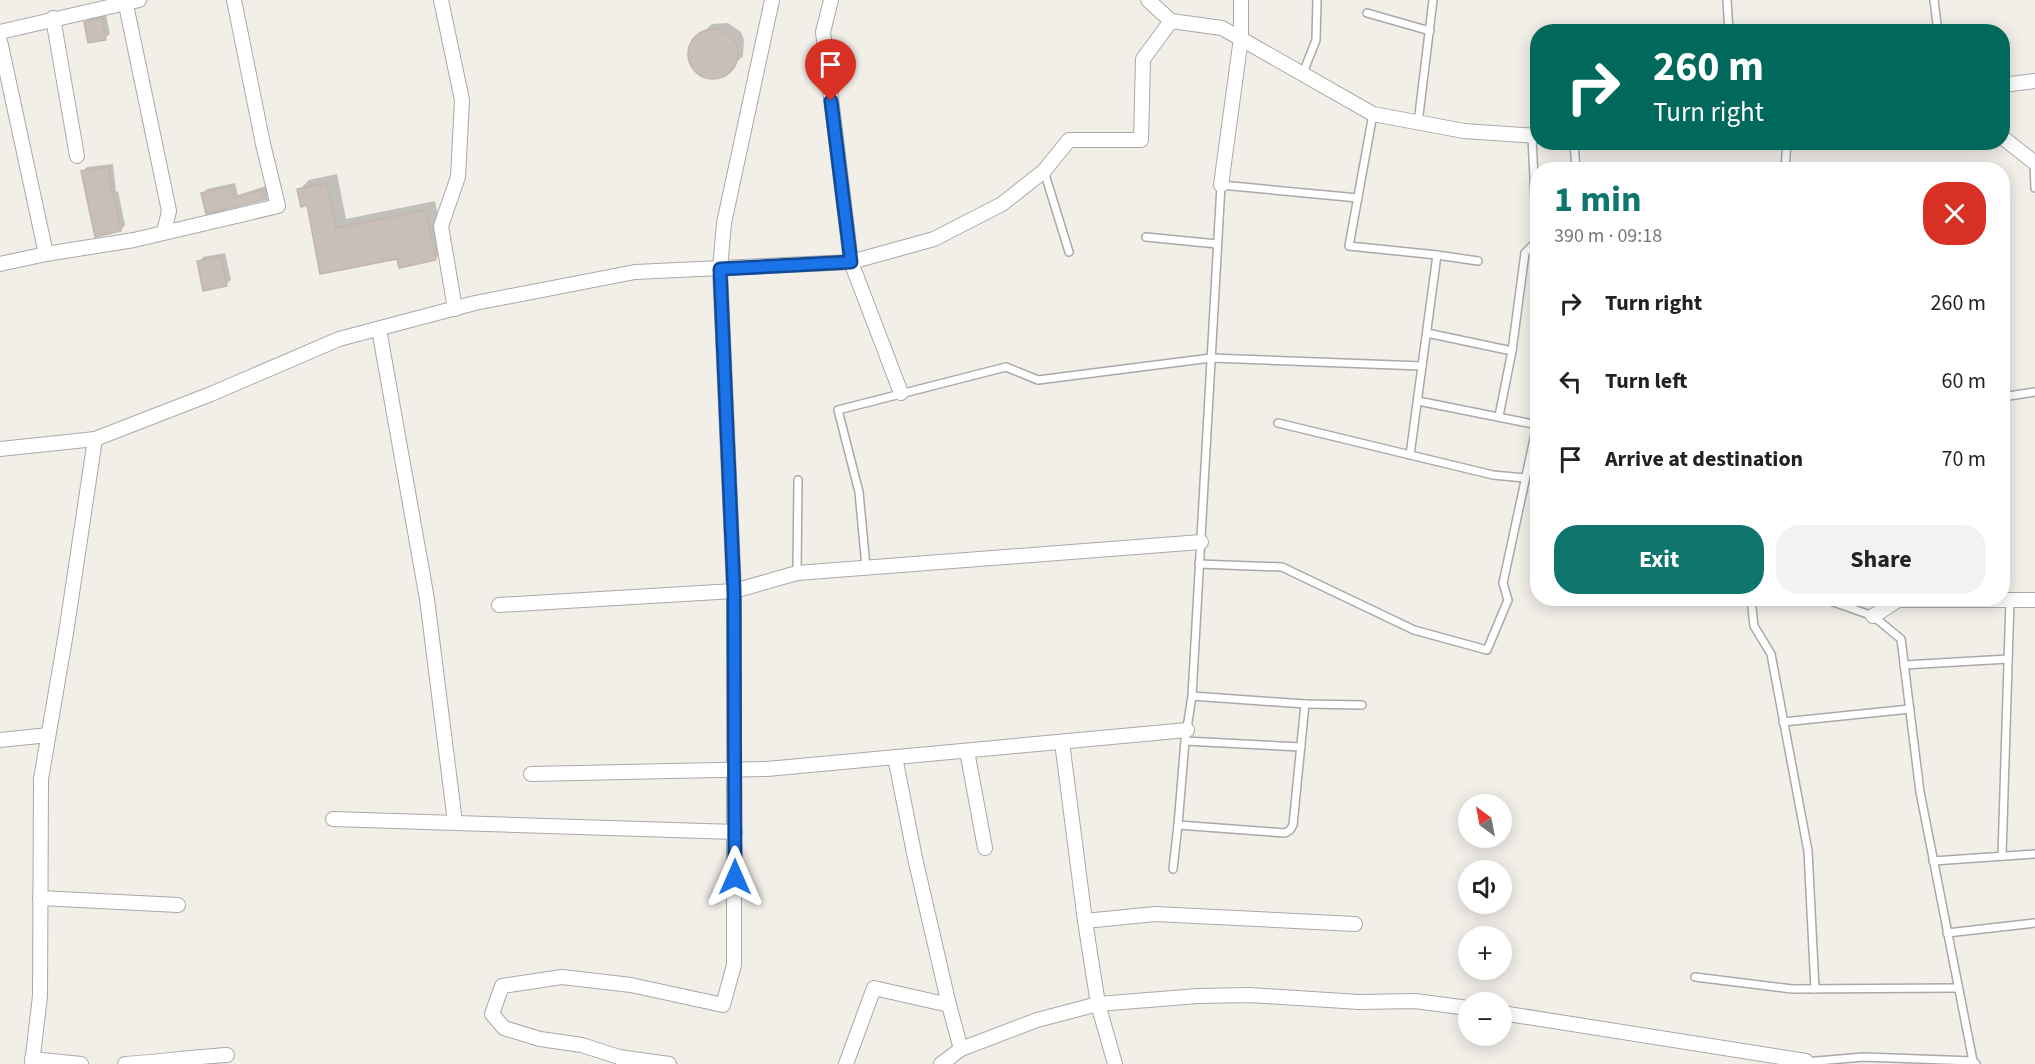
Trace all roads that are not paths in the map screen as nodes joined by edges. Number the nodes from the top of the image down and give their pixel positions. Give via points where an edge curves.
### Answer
1 (234, 0) edge
2 (441, 0) edge
3 (772, 0) edge
4 (831, 0) edge
5 (1148, 0) edge
6 (1241, 0) edge
7 (1317, 0) edge
8 (1433, 0) edge
9 (1727, 0) edge
10 (1934, 0) edge
11 (130, 1) edge
12 (1367, 13) dead end
13 (53, 18) junction
14 (1171, 21) junction
15 (1728, 24) edge
16 (1937, 24) edge
17 (1430, 31) junction
18 (0, 32) edge
19 (1241, 38) junction
20 (0, 41) edge
21 (1303, 73) junction
22 (2035, 81) edge
23 (2010, 83) edge
24 (1373, 114) junction
25 (1418, 123) junction
26 (1530, 137) edge
27 (2010, 144) edge
28 (77, 156) dead end
29 (2034, 163) edge
30 (1044, 171) junction
31 (1221, 185) junction
32 (2035, 188) edge
33 (1358, 198) junction
34 (164, 232) junction
35 (1146, 237) dead end
36 (1217, 244) junction
37 (1530, 247) edge
38 (1069, 252) dead end
39 (46, 254) junction
40 (1437, 255) junction
41 (1478, 261) dead end
42 (851, 262) junction
43 (0, 264) edge
44 (720, 269) junction
45 (455, 309) junction
46 (379, 329) junction
47 (1427, 333) junction
48 (1512, 351) junction
49 (1211, 358) junction
50 (1422, 366) junction
51 (2035, 392) edge
52 (900, 393) junction
53 (2010, 396) edge
54 (1418, 401) junction
55 (1499, 416) junction
56 (1278, 423) dead end
57 (1530, 423) edge
58 (94, 439) junction
59 (0, 448) edge
60 (1410, 455) junction
61 (1530, 456) edge
62 (1525, 478) junction
63 (798, 480) dead end
64 (1201, 542) junction
65 (1199, 564) junction
66 (866, 567) junction
67 (797, 573) junction
68 (734, 591) junction
69 (2010, 600) edge
70 (2035, 600) edge
71 (499, 605) dead end
72 (1752, 606) edge
73 (1845, 606) edge
74 (1889, 606) edge
75 (2010, 606) edge
76 (1873, 616) junction
77 (2008, 659) junction
78 (1904, 665) junction
79 (1192, 696) junction
80 (1305, 704) junction
81 (1362, 705) dead end
82 (1910, 709) junction
83 (1783, 722) junction
84 (48, 735) junction
85 (1186, 735) junction
86 (0, 740) edge
87 (1062, 742) junction
88 (1301, 747) junction
89 (967, 751) junction
90 (895, 758) junction
91 (735, 770) junction
92 (531, 774) dead end
93 (333, 819) dead end
94 (455, 822) junction
95 (1178, 825) junction
96 (735, 832) junction
97 (985, 848) dead end
98 (2035, 854) edge
99 (2002, 856) junction
100 (1933, 861) junction
101 (1173, 869) dead end
102 (40, 898) junction
103 (178, 905) dead end
104 (1085, 921) junction
105 (2035, 923) edge
106 (1355, 924) dead end
107 (1947, 933) junction
108 (1695, 977) dead end
109 (1957, 988) junction
110 (1815, 989) junction
111 (1098, 1004) junction
112 (949, 1005) junction
113 (1458, 1007) edge
114 (1512, 1015) edge
115 (961, 1049) junction
116 (227, 1055) dead end
117 (32, 1061) edge
118 (173, 1063) edge
119 (1805, 1063) edge
120 (1974, 1063) edge
121 (81, 1064) edge
122 (125, 1064) edge
123 (669, 1064) edge
124 (846, 1064) edge
125 (941, 1064) edge
126 (1115, 1064) edge

1 - 34 street via 278,206
2 - 45 street via 462,100 458,177 441,226
3 - 44 street via 724,223
4 - 42 street via 823,32
5 - 14 street
6 - 19 street
7 - 21 lane via 1316,40
8 - 17 lane
9 - 15 lane
10 - 16 lane
11 - 13 street
11 - 34 street via 169,211
12 - 17 lane
13 - 18 street
13 - 28 street
14 - 19 street via 1222,28
14 - 30 street via 1143,59 1141,140 1069,140
17 - 25 lane
19 - 21 street
19 - 31 street
20 - 39 street
21 - 24 street
22 - 23 street
24 - 25 street
24 - 33 lane
25 - 26 street
27 - 29 street
29 - 32 lane
30 - 38 lane
30 - 42 street via 1002,204 934,239
31 - 33 lane
31 - 36 lane
33 - 40 lane via 1349,246
34 - 39 street
35 - 36 lane
36 - 49 lane
37 - 48 lane via 1524,253
39 - 43 street
40 - 41 lane
40 - 47 lane
42 - 44 street
42 - 52 street
44 - 45 street via 635,272
44 - 68 street
45 - 46 street
46 - 58 street via 339,339
46 - 94 street via 427,599
47 - 48 lane
47 - 50 lane
48 - 55 lane
49 - 50 lane
49 - 52 lane via 1038,380 1006,367
49 - 64 lane
50 - 54 lane
51 - 53 lane
52 - 66 lane via 838,410 859,492
54 - 55 lane
54 - 60 lane
55 - 57 lane
56 - 60 lane
58 - 59 street
58 - 84 street
60 - 62 lane via 1493,475
61 - 62 lane
62 - 65 lane via 1503,583 1508,600 1487,650 1414,630 1282,567
63 - 67 lane
64 - 65 lane
64 - 66 street
65 - 79 lane
66 - 67 street
67 - 68 street
68 - 71 street
68 - 91 street
69 - 70 street
72 - 83 lane via 1754,626 1771,654
73 - 76 lane
74 - 76 street
75 - 77 lane
76 - 78 lane via 1901,639
77 - 78 lane
77 - 99 lane
78 - 82 lane
79 - 80 lane
79 - 85 lane
80 - 81 lane
80 - 88 lane
82 - 83 lane
82 - 100 lane
83 - 110 lane via 1808,852
84 - 86 street
84 - 102 street via 41,779
85 - 87 street
85 - 88 lane
85 - 95 lane
87 - 89 street
87 - 104 street
88 - 95 lane via 1290,830 1285,833
89 - 90 street
89 - 97 street
90 - 91 street
90 - 112 street
91 - 92 street
91 - 96 street
93 - 94 street
94 - 96 street
95 - 101 lane
96 - 123 street via 735,965 723,1005 631,984 562,977 502,986 492,1014 504,1028 540,1039
98 - 99 lane
99 - 100 lane
100 - 107 lane
102 - 103 street
102 - 117 street via 40,996
104 - 106 street via 1155,914
104 - 111 street
105 - 107 lane
107 - 109 lane
108 - 110 lane
109 - 110 lane
109 - 120 lane
111 - 113 street via 1250,995 1359,1002 1415,1001
111 - 115 street via 1037,1020
111 - 126 street
112 - 115 street
112 - 124 street via 874,988
114 - 119 street
115 - 125 street
116 - 118 street via 181,1058
117 - 121 street
118 - 122 street
119 - 120 lane via 1864,1057

